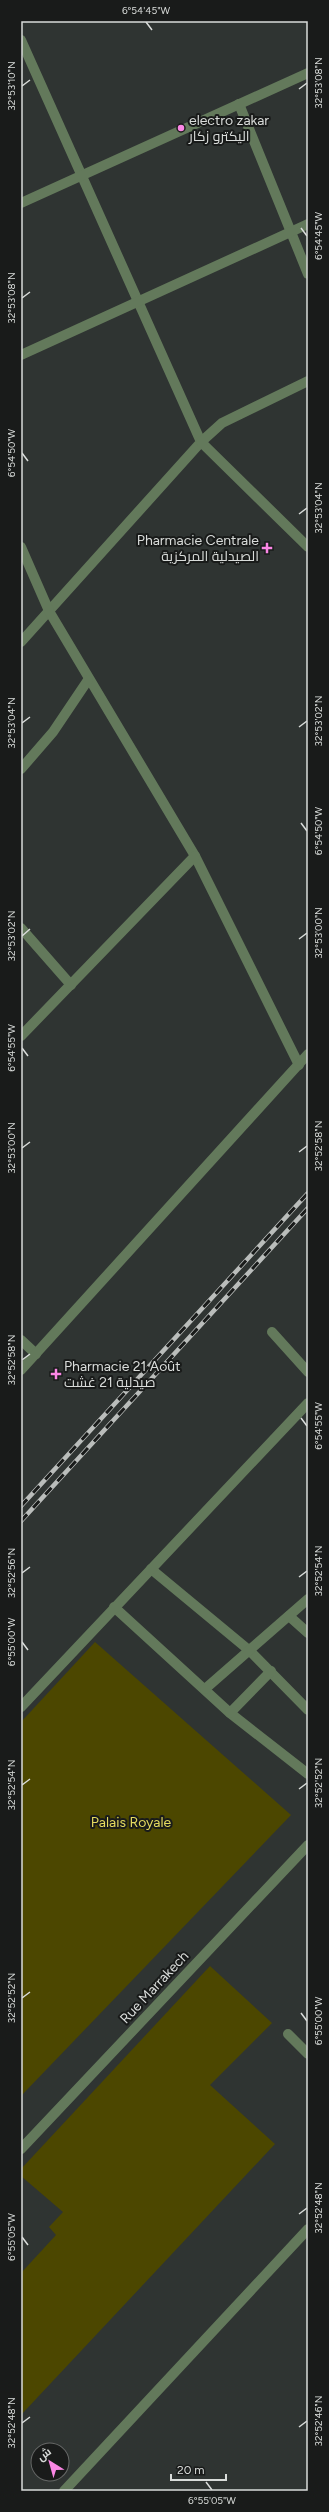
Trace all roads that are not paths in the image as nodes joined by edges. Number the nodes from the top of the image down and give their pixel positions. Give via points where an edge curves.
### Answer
1 (21, 40) edge
2 (308, 73) edge
3 (238, 104) junction
4 (80, 176) junction
5 (21, 203) edge
6 (308, 224) edge
7 (291, 232) junction
8 (308, 274) edge
9 (137, 303) junction
10 (21, 355) edge
11 (308, 382) edge
12 (201, 442) junction
13 (21, 547) edge
14 (308, 547) edge
15 (49, 612) junction
16 (21, 642) edge
17 (88, 680) junction
18 (21, 770) edge
19 (196, 856) junction
20 (21, 928) edge
21 (71, 985) junction
22 (21, 1036) edge
23 (308, 1054) edge
24 (299, 1065) junction
25 (272, 1332) dead end
26 (21, 1340) edge
27 (36, 1354) junction
28 (21, 1370) edge
29 (308, 1372) edge
30 (308, 1403) edge
31 (151, 1569) junction
32 (308, 1599) edge
33 (114, 1607) junction
34 (289, 1616) junction
35 (308, 1633) edge
36 (250, 1651) junction
37 (271, 1670) junction
38 (205, 1689) junction
39 (21, 1706) edge
40 (308, 1710) edge
41 (230, 1713) junction
42 (308, 1774) edge
43 (308, 1845) edge
44 (288, 2034) dead end
45 (308, 2054) edge
46 (21, 2149) edge
47 (308, 2229) edge
48 (64, 2491) edge

1 - 4 street
2 - 3 street
3 - 4 street
3 - 7 street
4 - 5 street
4 - 9 street
6 - 7 street
7 - 8 street
7 - 9 street
9 - 10 street
9 - 12 street
11 - 12 street via 222,423
12 - 14 street
12 - 15 street
13 - 15 street
15 - 16 street
15 - 17 street
17 - 18 street via 53,732
17 - 19 street
19 - 21 street
19 - 24 street
20 - 21 street
21 - 22 street
23 - 24 street
24 - 27 street
25 - 29 street
26 - 27 street
27 - 28 street
30 - 31 street
31 - 33 street
31 - 36 street
32 - 34 street
33 - 38 street
33 - 39 street
34 - 35 street
34 - 36 street
36 - 37 street
36 - 38 street
37 - 40 street
37 - 41 street
38 - 41 street
41 - 42 street
43 - 46 street, Rue Marrakech
44 - 45 street
47 - 48 street

